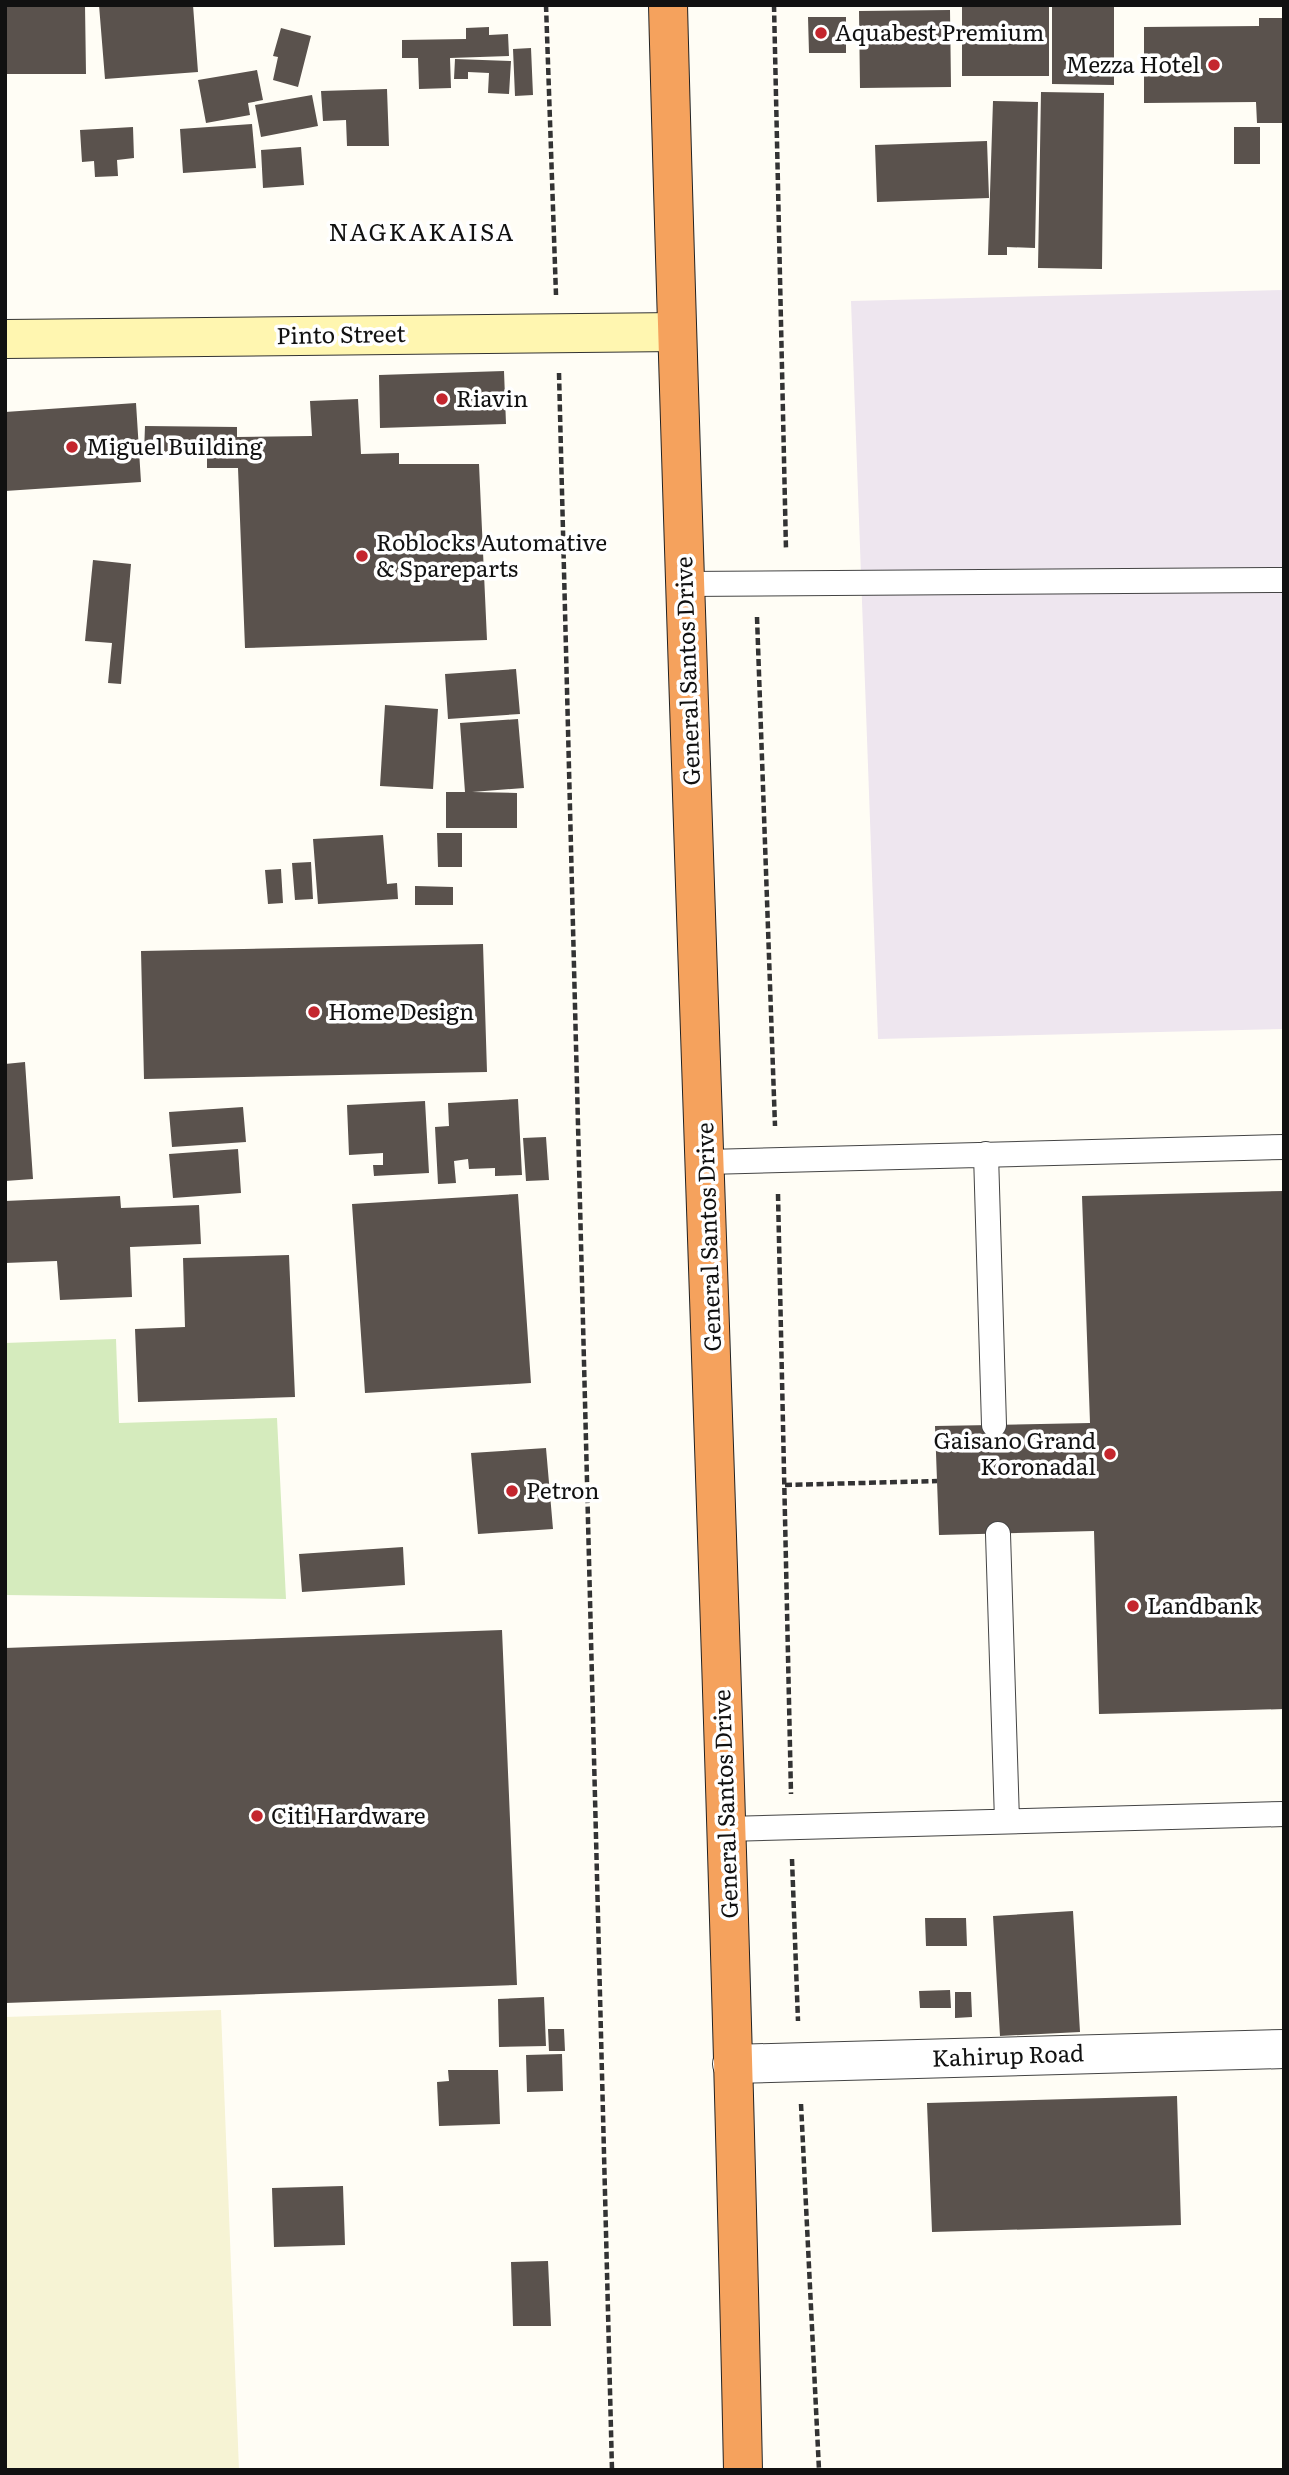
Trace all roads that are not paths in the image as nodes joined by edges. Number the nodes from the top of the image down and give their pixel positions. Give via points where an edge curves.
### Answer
1 (668, 5) edge
2 (677, 332) junction
3 (5, 339) edge
4 (1284, 580) edge
5 (684, 584) junction
6 (1284, 1147) edge
7 (986, 1154) junction
8 (707, 1162) junction
9 (995, 1425) dead end
10 (998, 1534) dead end
11 (1284, 1814) edge
12 (1007, 1821) junction
13 (726, 1829) junction
14 (1284, 2049) edge
15 (732, 2064) junction
16 (743, 2470) edge

1 - 2 highway, General Santos Drive
2 - 3 street, Pinto Street
2 - 5 highway, General Santos Drive
4 - 5 lane
5 - 8 highway, General Santos Drive
6 - 7 lane
7 - 8 lane
7 - 9 lane
8 - 13 highway, General Santos Drive
10 - 12 lane
11 - 12 lane
12 - 13 lane
13 - 15 highway, General Santos Drive
14 - 15 street, Kahirup Road
15 - 16 highway, General Santos Drive

